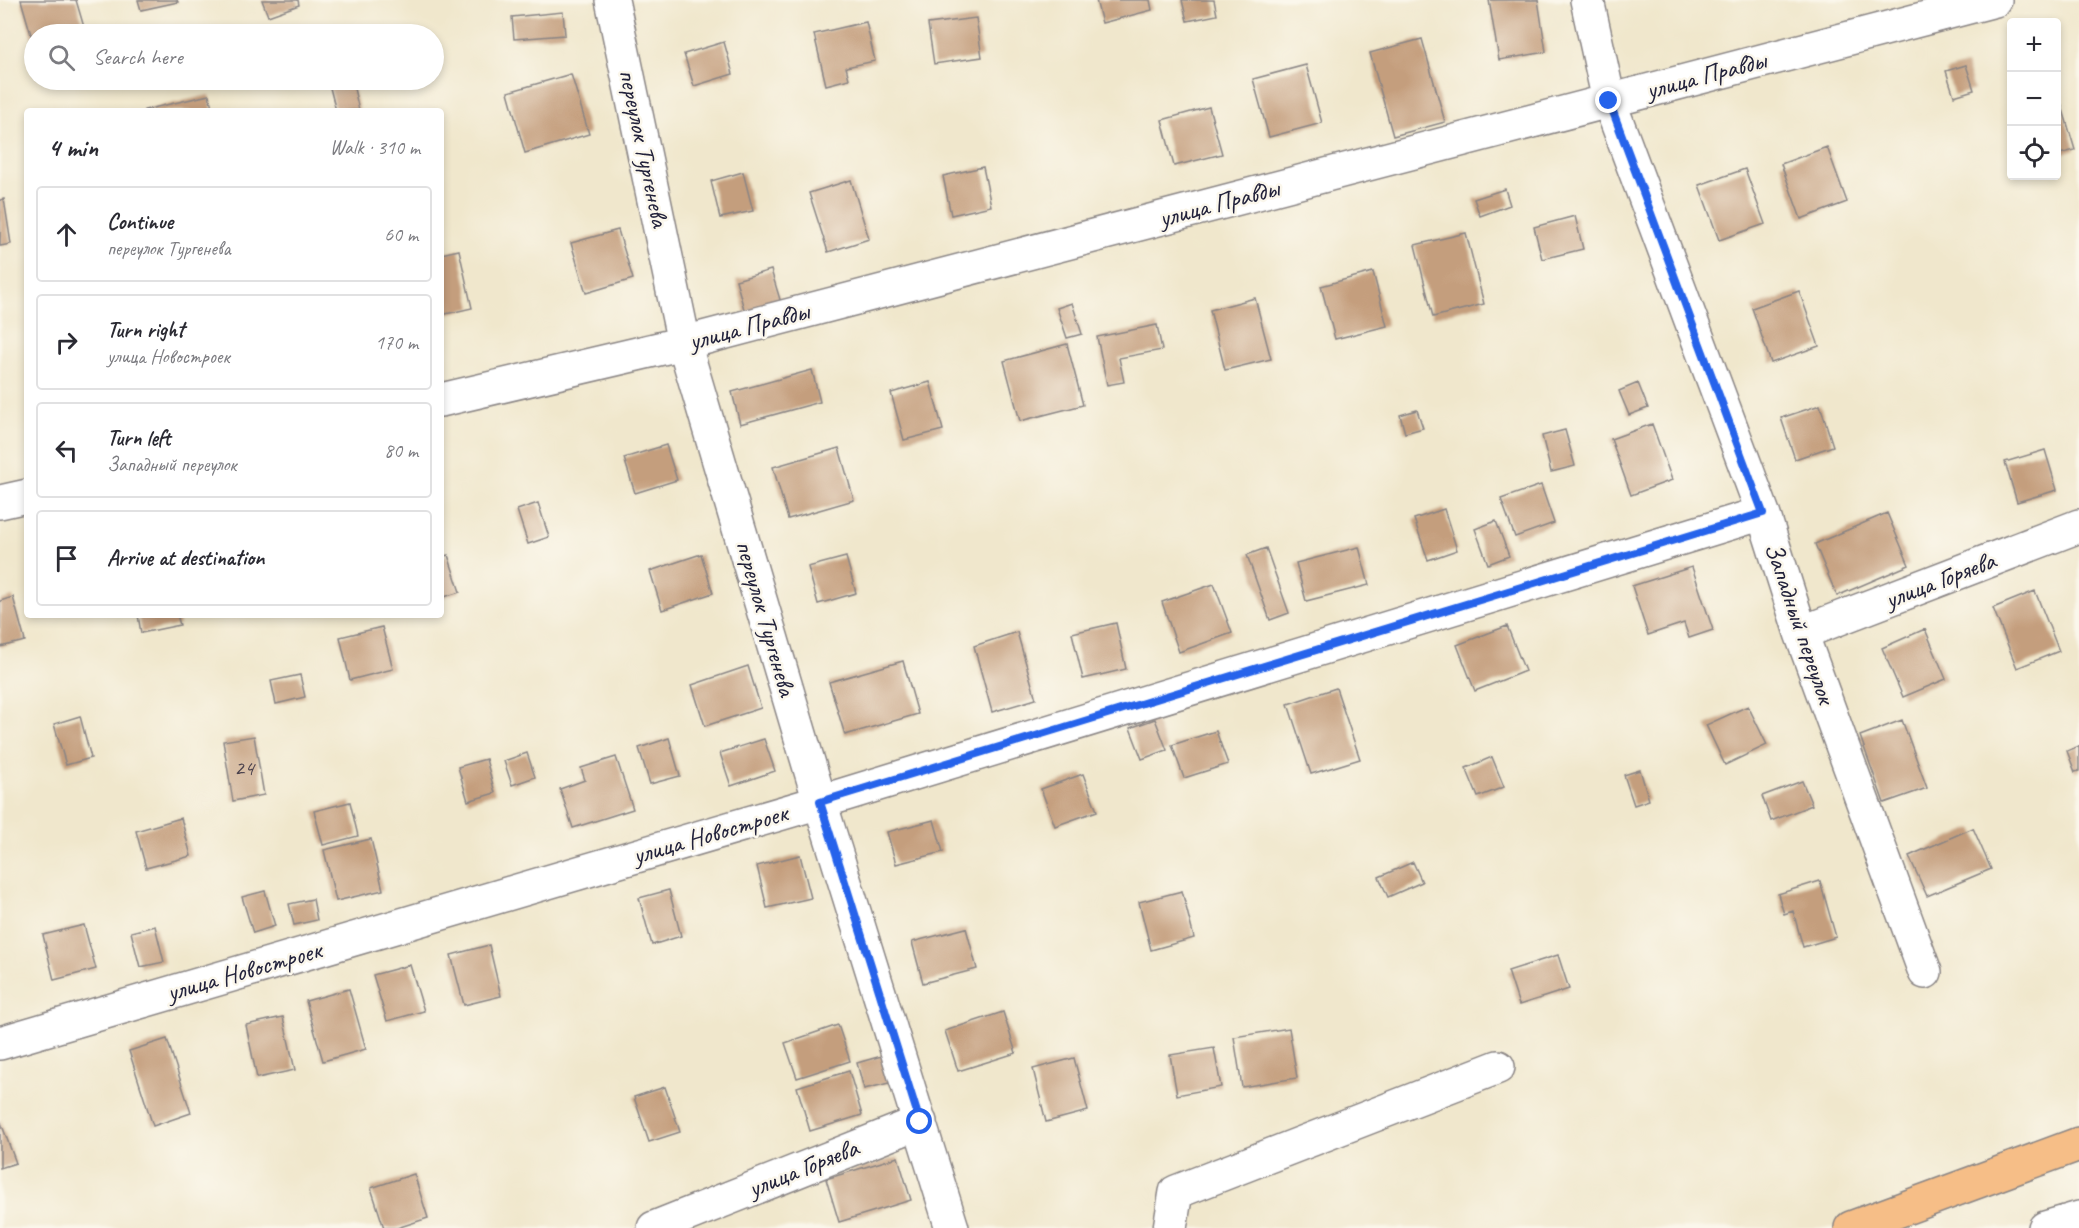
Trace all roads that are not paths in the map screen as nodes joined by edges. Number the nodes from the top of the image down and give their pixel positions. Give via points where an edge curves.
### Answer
1 (612, 0) edge
2 (1587, 0) edge
3 (1995, 0) edge
4 (1609, 101) junction
5 (684, 343) junction
6 (444, 399) edge
7 (24, 497) edge
8 (0, 502) edge
9 (1763, 513) junction
10 (2079, 526) edge
11 (1801, 633) junction
12 (820, 802) junction
13 (1924, 972) dead end
14 (0, 1043) edge
15 (1498, 1067) dead end
16 (920, 1122) junction
17 (2079, 1144) edge
18 (2079, 1218) edge
19 (654, 1228) edge
20 (952, 1228) edge
21 (1170, 1228) edge
22 (1851, 1228) edge
23 (2044, 1228) edge

1 - 5 street, переулок Тургенева
2 - 4 street, Западный переулок
3 - 4 street, улица Правды
4 - 5 street, улица Правды
4 - 9 street, Западный переулок
5 - 6 street, улица Правды
5 - 12 street, переулок Тургенева
7 - 8 street
9 - 11 street, Западный переулок
9 - 12 street, улица Новостроек
10 - 11 street, улица Горяева
11 - 13 street, Западный переулок
12 - 14 street, улица Новостроек
12 - 16 street, переулок Тургенева
15 - 21 street via 1176,1192
16 - 19 street, улица Горяева
16 - 20 street, переулок Тургенева
17 - 22 main road
18 - 23 street

